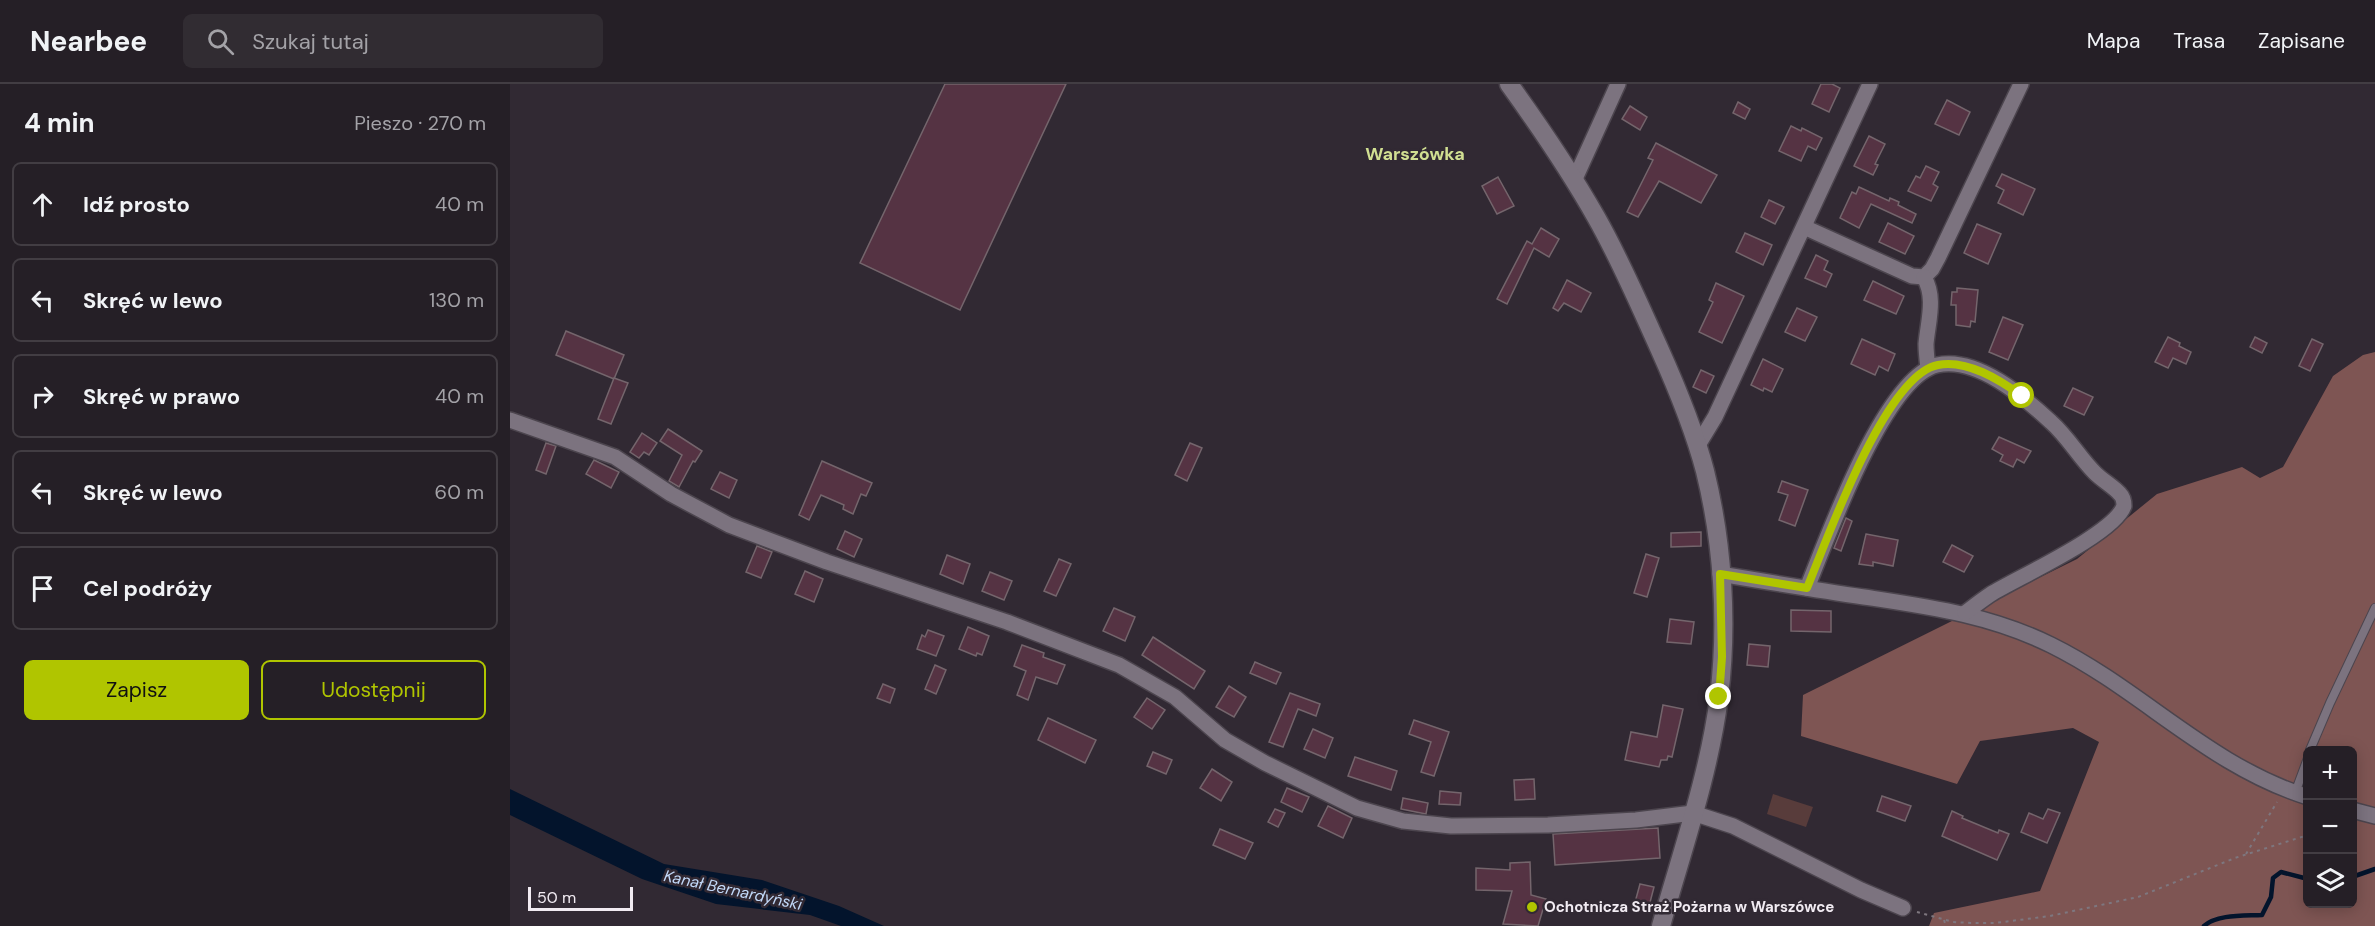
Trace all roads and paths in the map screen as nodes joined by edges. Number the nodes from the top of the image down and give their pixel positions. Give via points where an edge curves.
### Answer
1 (1509, 84) edge
2 (1618, 84) edge
3 (1870, 84) edge
4 (2021, 84) edge
5 (1574, 181) junction
6 (1804, 227) junction
7 (1924, 277) junction
8 (1928, 368) junction
9 (510, 420) edge
10 (1698, 445) junction
11 (1720, 574) junction
12 (1807, 588) junction
13 (2375, 608) edge
14 (1965, 613) junction
15 (2312, 746) edge
16 (2303, 771) edge
17 (2296, 793) edge
18 (2357, 811) edge
19 (1693, 813) junction
20 (2375, 816) edge
21 (2303, 836) edge
22 (2246, 854) junction
23 (1903, 908) joint
24 (1944, 920) junction
25 (2009, 921) junction
26 (1661, 926) edge
27 (1946, 926) edge
28 (2002, 926) edge

1 - 5 street
2 - 5 street
3 - 6 street
4 - 7 street via 1938,258
5 - 10 street via 1641,307
6 - 7 street via 1912,276
6 - 10 street via 1715,417
7 - 8 street via 1931,300
8 - 12 street via 1900,393 1870,444
8 - 14 street via 1962,366 2009,386 2052,423 2124,500 2122,512 2110,525
9 - 19 street via 615,457 670,494 729,525 1119,664 1175,698 1225,740 1358,808 1403,821 1452,826 1559,825
10 - 11 street via 1712,508
11 - 12 street
11 - 19 street via 1723,625 1719,697
12 - 14 street
13 - 15 lane
14 - 17 street via 2026,633 2075,657 2236,767
16 - 17 lane
17 - 22 path
18 - 20 street
19 - 23 street via 1733,826
19 - 26 street
21 - 22 path
22 - 25 path via 2138,897
23 - 24 path
24 - 25 path
24 - 27 path
25 - 28 path

